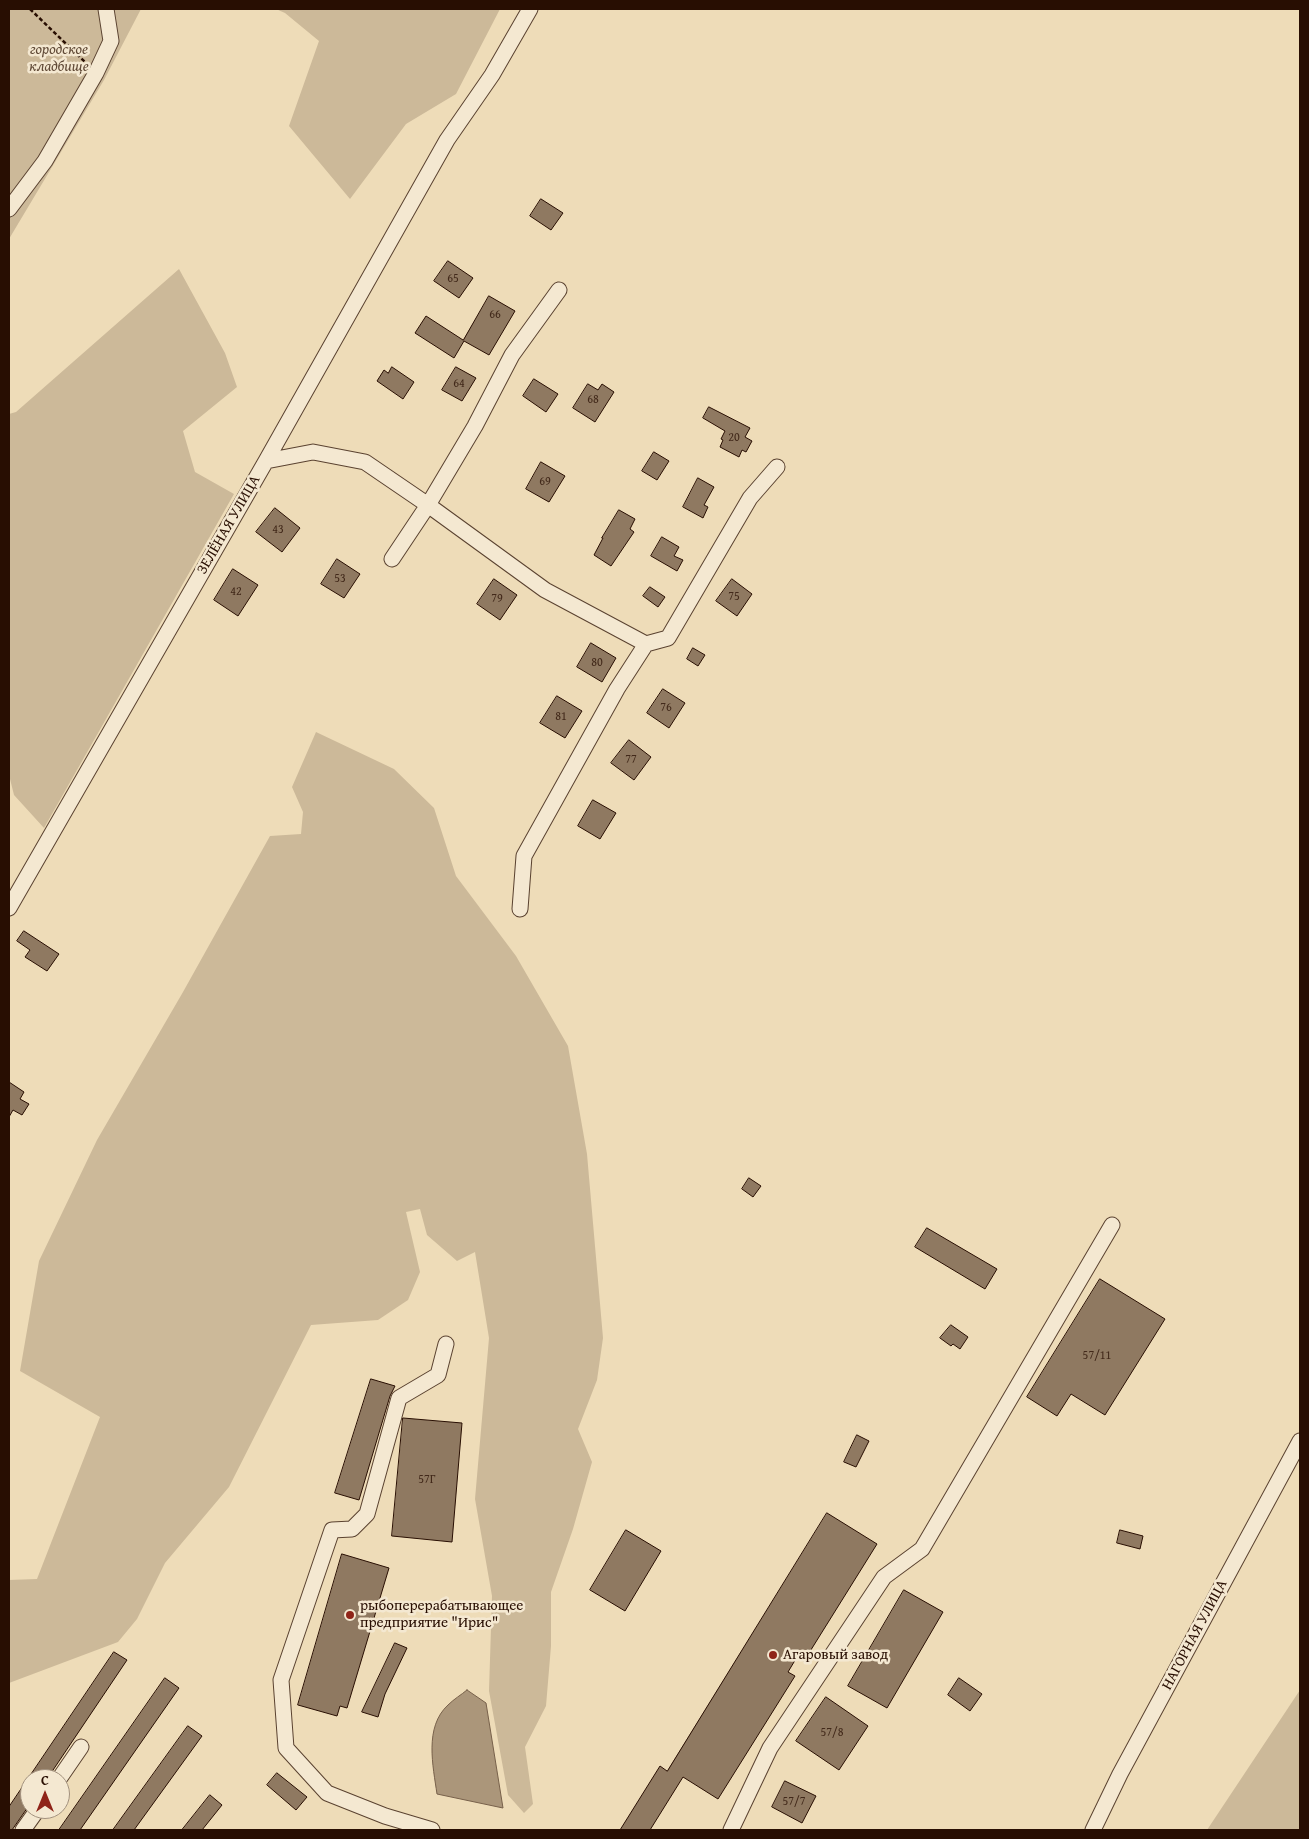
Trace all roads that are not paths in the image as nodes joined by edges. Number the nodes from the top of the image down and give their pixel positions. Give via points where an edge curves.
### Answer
1 (106, 9) edge
2 (530, 9) edge
3 (9, 209) edge
4 (560, 290) dead end
5 (266, 461) junction
6 (777, 467) dead end
7 (428, 505) junction
8 (392, 560) dead end
9 (646, 644) junction
10 (9, 908) edge
11 (520, 909) dead end
12 (1112, 1225) dead end
13 (446, 1344) dead end
14 (1300, 1441) edge
15 (81, 1747) dead end
16 (65, 1769) edge
17 (31, 1819) edge
18 (23, 1830) edge
19 (432, 1830) edge
20 (730, 1830) edge
21 (1093, 1830) edge

1 - 3 street via 111,41 96,73 45,161
2 - 5 street, ЗЕЛЁНАЯ УЛИЦА via 492,75 447,140
4 - 7 street via 512,355
5 - 7 street via 313,452 365,462
5 - 10 street, ЗЕЛЁНАЯ УЛИЦА
6 - 9 street via 750,498 668,638
7 - 8 street
7 - 9 street via 545,590
9 - 11 street via 617,688 524,856
12 - 20 street via 922,1549 884,1577 770,1748
13 - 19 street via 438,1375 399,1398 367,1514 352,1529 332,1530 280,1680 286,1748 327,1793
14 - 21 street, НАГОРНАЯ УЛИЦА
15 - 16 street
17 - 18 street

